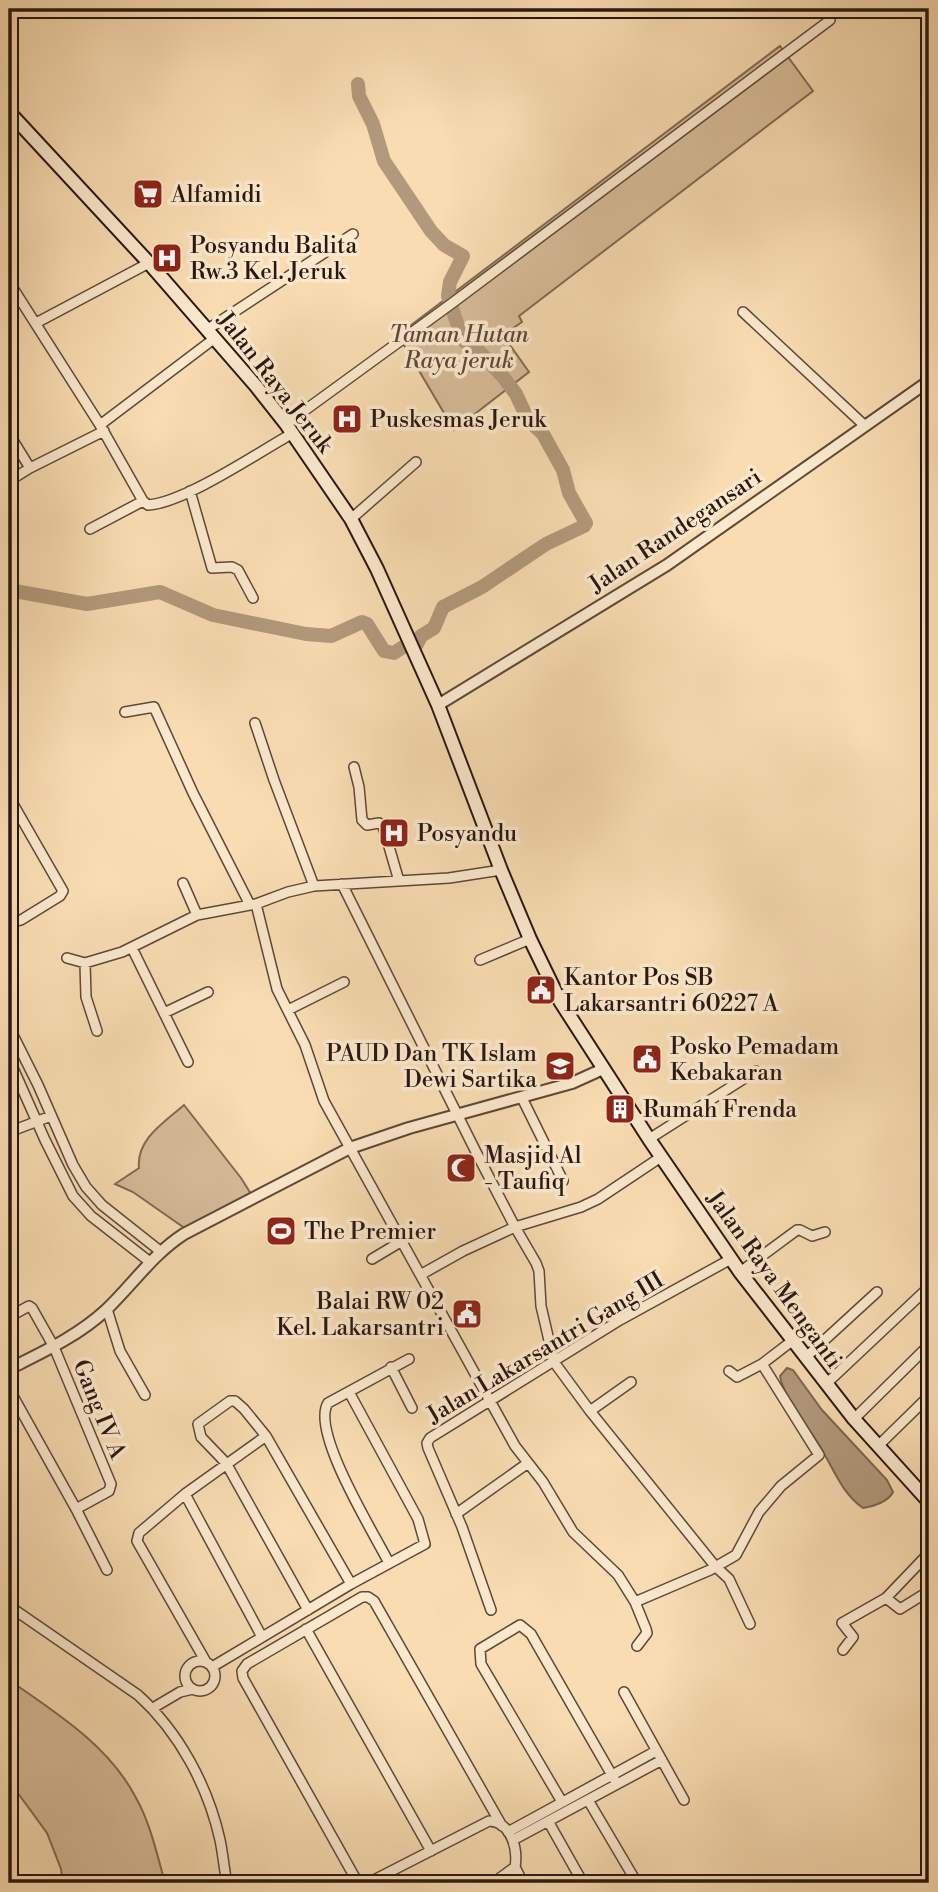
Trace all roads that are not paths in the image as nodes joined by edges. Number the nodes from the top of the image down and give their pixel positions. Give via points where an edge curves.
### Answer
1 (831, 20) dead end
2 (9, 111) edge
3 (353, 234) dead end
4 (149, 263) junction
5 (11, 288) edge
6 (743, 312) dead end
7 (36, 323) junction
8 (211, 334) junction
9 (929, 381) edge
10 (864, 425) junction
11 (102, 428) junction
12 (289, 428) junction
13 (9, 434) edge
14 (415, 462) dead end
15 (30, 468) junction
16 (9, 481) edge
17 (190, 491) junction
18 (143, 500) junction
19 (351, 519) junction
20 (90, 529) dead end
21 (253, 598) dead end
22 (439, 705) junction
23 (125, 712) dead end
24 (255, 723) dead end
25 (354, 767) dead end
26 (9, 797) edge
27 (501, 870) junction
28 (399, 881) junction
29 (183, 883) dead end
30 (342, 884) junction
31 (314, 886) junction
32 (253, 905) junction
33 (9, 912) edge
34 (197, 915) junction
35 (530, 939) junction
36 (132, 948) junction
37 (67, 958) dead end
38 (480, 960) dead end
39 (85, 963) junction
40 (344, 982) dead end
41 (208, 992) dead end
42 (288, 1010) junction
43 (164, 1013) junction
44 (9, 1027) edge
45 (97, 1031) dead end
46 (9, 1059) edge
47 (188, 1062) dead end
48 (603, 1069) junction
49 (756, 1071) dead end
50 (522, 1098) junction
51 (458, 1114) junction
52 (51, 1116) junction
53 (37, 1119) junction
54 (9, 1132) edge
55 (649, 1139) junction
56 (349, 1148) junction
57 (661, 1157) junction
58 (563, 1181) dead end
59 (515, 1227) junction
60 (825, 1232) dead end
61 (402, 1241) junction
62 (160, 1251) junction
63 (372, 1259) dead end
64 (732, 1259) junction
65 (150, 1262) junction
66 (740, 1272) junction
67 (422, 1274) junction
68 (929, 1287) edge
69 (877, 1292) dead end
70 (107, 1309) junction
71 (9, 1317) edge
72 (792, 1341) junction
73 (929, 1345) edge
74 (54, 1347) junction
75 (805, 1358) junction
76 (409, 1359) dead end
77 (554, 1362) junction
78 (762, 1364) junction
79 (391, 1367) junction
80 (9, 1369) edge
81 (729, 1371) dead end
82 (631, 1382) dead end
83 (826, 1384) junction
84 (9, 1389) edge
85 (349, 1392) junction
86 (145, 1395) dead end
87 (929, 1396) edge
88 (491, 1401) junction
89 (412, 1408) dead end
90 (590, 1411) junction
91 (854, 1419) junction
92 (266, 1436) junction
93 (878, 1446) junction
94 (226, 1463) junction
95 (528, 1463) junction
96 (185, 1494) junction
97 (929, 1502) edge
98 (76, 1509) junction
99 (456, 1514) junction
100 (929, 1553) edge
101 (389, 1563) junction
102 (715, 1566) junction
103 (107, 1570) dead end
104 (351, 1584) junction
105 (929, 1591) edge
106 (886, 1598) junction
107 (635, 1602) junction
108 (9, 1606) edge
109 (307, 1610) junction
110 (491, 1610) dead end
111 (750, 1624) dead end
112 (306, 1629) junction
113 (262, 1637) junction
114 (637, 1646) dead end
115 (844, 1650) dead end
116 (209, 1664) junction
117 (190, 1685) junction
118 (624, 1692) dead end
119 (153, 1709) junction
120 (656, 1751) junction
121 (662, 1760) junction
122 (611, 1775) junction
123 (617, 1784) junction
124 (588, 1800) junction
125 (684, 1800) dead end
126 (562, 1802) junction
127 (548, 1821) junction
128 (508, 1833) junction
129 (431, 1851) junction
130 (515, 1867) junction
131 (9, 1869) edge
132 (15, 1883) edge
133 (227, 1883) edge
134 (358, 1883) edge
135 (368, 1883) edge
136 (493, 1883) edge
137 (523, 1883) edge
138 (583, 1883) edge
139 (637, 1883) edge

1 - 12 street
2 - 4 main road, Jalan Raya Jeruk
3 - 8 street
4 - 7 street
4 - 8 main road, Jalan Raya Jeruk
5 - 7 street
6 - 10 street
7 - 11 street
8 - 11 street
8 - 12 main road, Jalan Raya Jeruk
9 - 10 street, Jalan Randegansari
10 - 22 street, Jalan Randegansari via 667,565
11 - 15 street
11 - 18 street
12 - 17 street
12 - 19 main road, Jalan Raya Jeruk
13 - 15 street
14 - 19 street
15 - 16 street
17 - 18 street via 158,505
17 - 21 street via 211,566 238,570
18 - 20 street
19 - 22 main road, Jalan Raya Jeruk
22 - 27 main road, Jalan Raya Jeruk
23 - 32 street via 154,707 193,793
24 - 31 street
25 - 28 street via 362,820 383,826
26 - 33 street via 63,891 21,920
27 - 28 street
27 - 35 main road, Jalan Raya Menganti
28 - 30 street
29 - 34 street
30 - 31 street
30 - 51 street
31 - 32 street
32 - 34 street
32 - 42 street
34 - 36 street
35 - 38 street
35 - 48 main road, Jalan Raya Menganti via 560,1001
36 - 39 street
36 - 43 street
37 - 39 street
39 - 45 street via 87,1004
40 - 42 street
41 - 43 street
42 - 56 street via 324,1101
43 - 47 street
44 - 52 street
46 - 53 street
48 - 50 street
48 - 55 main road, Jalan Raya Menganti
49 - 55 street
50 - 51 street
50 - 58 street
51 - 56 street
51 - 59 street
52 - 53 street
52 - 62 street via 86,1187
53 - 54 street
53 - 65 street via 74,1196 91,1216
55 - 57 main road, Jalan Raya Menganti
56 - 61 street
56 - 62 street
57 - 59 street via 598,1199
57 - 64 main road, Jalan Raya Menganti
59 - 67 street
59 - 77 street via 539,1270 541,1306
60 - 66 street via 812,1236 797,1230
61 - 63 street
61 - 67 street
62 - 65 street
64 - 66 main road, Jalan Raya Menganti
64 - 77 street, Jalan Lakarsantri Gang III
65 - 70 street
66 - 72 main road, Jalan Raya Menganti
67 - 88 street
68 - 83 street
69 - 75 street
70 - 74 street
70 - 86 street via 120,1351
71 - 74 street via 32,1308
72 - 75 main road, Jalan Raya Menganti
72 - 78 street
73 - 91 street
74 - 80 street
74 - 98 street, Gang IV A via 111,1484 108,1491
75 - 83 main road, Jalan Raya Menganti
76 - 79 street
77 - 88 street, Jalan Lakarsantri Gang III
77 - 90 street
78 - 81 street via 737,1377
78 - 102 street via 819,1454 759,1512 736,1555
79 - 85 street
79 - 89 street
82 - 90 street
83 - 91 main road, Jalan Raya Menganti
84 - 98 street
85 - 101 street via 324,1409 328,1440
85 - 101 street via 426,1542
87 - 93 street
88 - 95 street
88 - 99 street, Jalan Lakarsantri Gang III via 427,1443
90 - 102 street
91 - 93 main road, Jalan Raya Menganti
92 - 94 street
92 - 94 street via 238,1403 230,1401 215,1411 198,1424 198,1430
92 - 104 street
93 - 97 main road, Jalan Raya Menganti
94 - 96 street
94 - 109 street
95 - 99 street
95 - 107 street via 573,1532 618,1575
96 - 113 street
96 - 116 street via 139,1533 137,1541
98 - 103 street
99 - 110 street, Jalan Lakarsantri Gang III
100 - 106 street
101 - 104 street
102 - 107 street
102 - 111 street via 729,1580
104 - 109 street
105 - 106 street via 900,1608
106 - 115 street via 842,1623 853,1637
107 - 114 street via 647,1633
108 - 119 street
109 - 113 street
112 - 128 street via 362,1597 374,1601
112 - 129 street
112 - 134 street via 247,1664 243,1678
113 - 116 street
116 - 117 street via 191,1663 186,1672
116 - 117 street via 215,1678 211,1687 202,1691
117 - 119 street
118 - 120 street
119 - 133 street via 202,1784
120 - 121 street
120 - 122 street
121 - 123 street
121 - 125 street
122 - 123 street
122 - 126 street
122 - 126 street via 531,1634 520,1625 480,1649 481,1664
123 - 124 street
124 - 127 street
124 - 139 street
126 - 128 street
127 - 128 street
127 - 138 street
128 - 129 street via 489,1821
128 - 130 street via 517,1854
129 - 135 street
130 - 136 street
130 - 137 street
131 - 132 street

